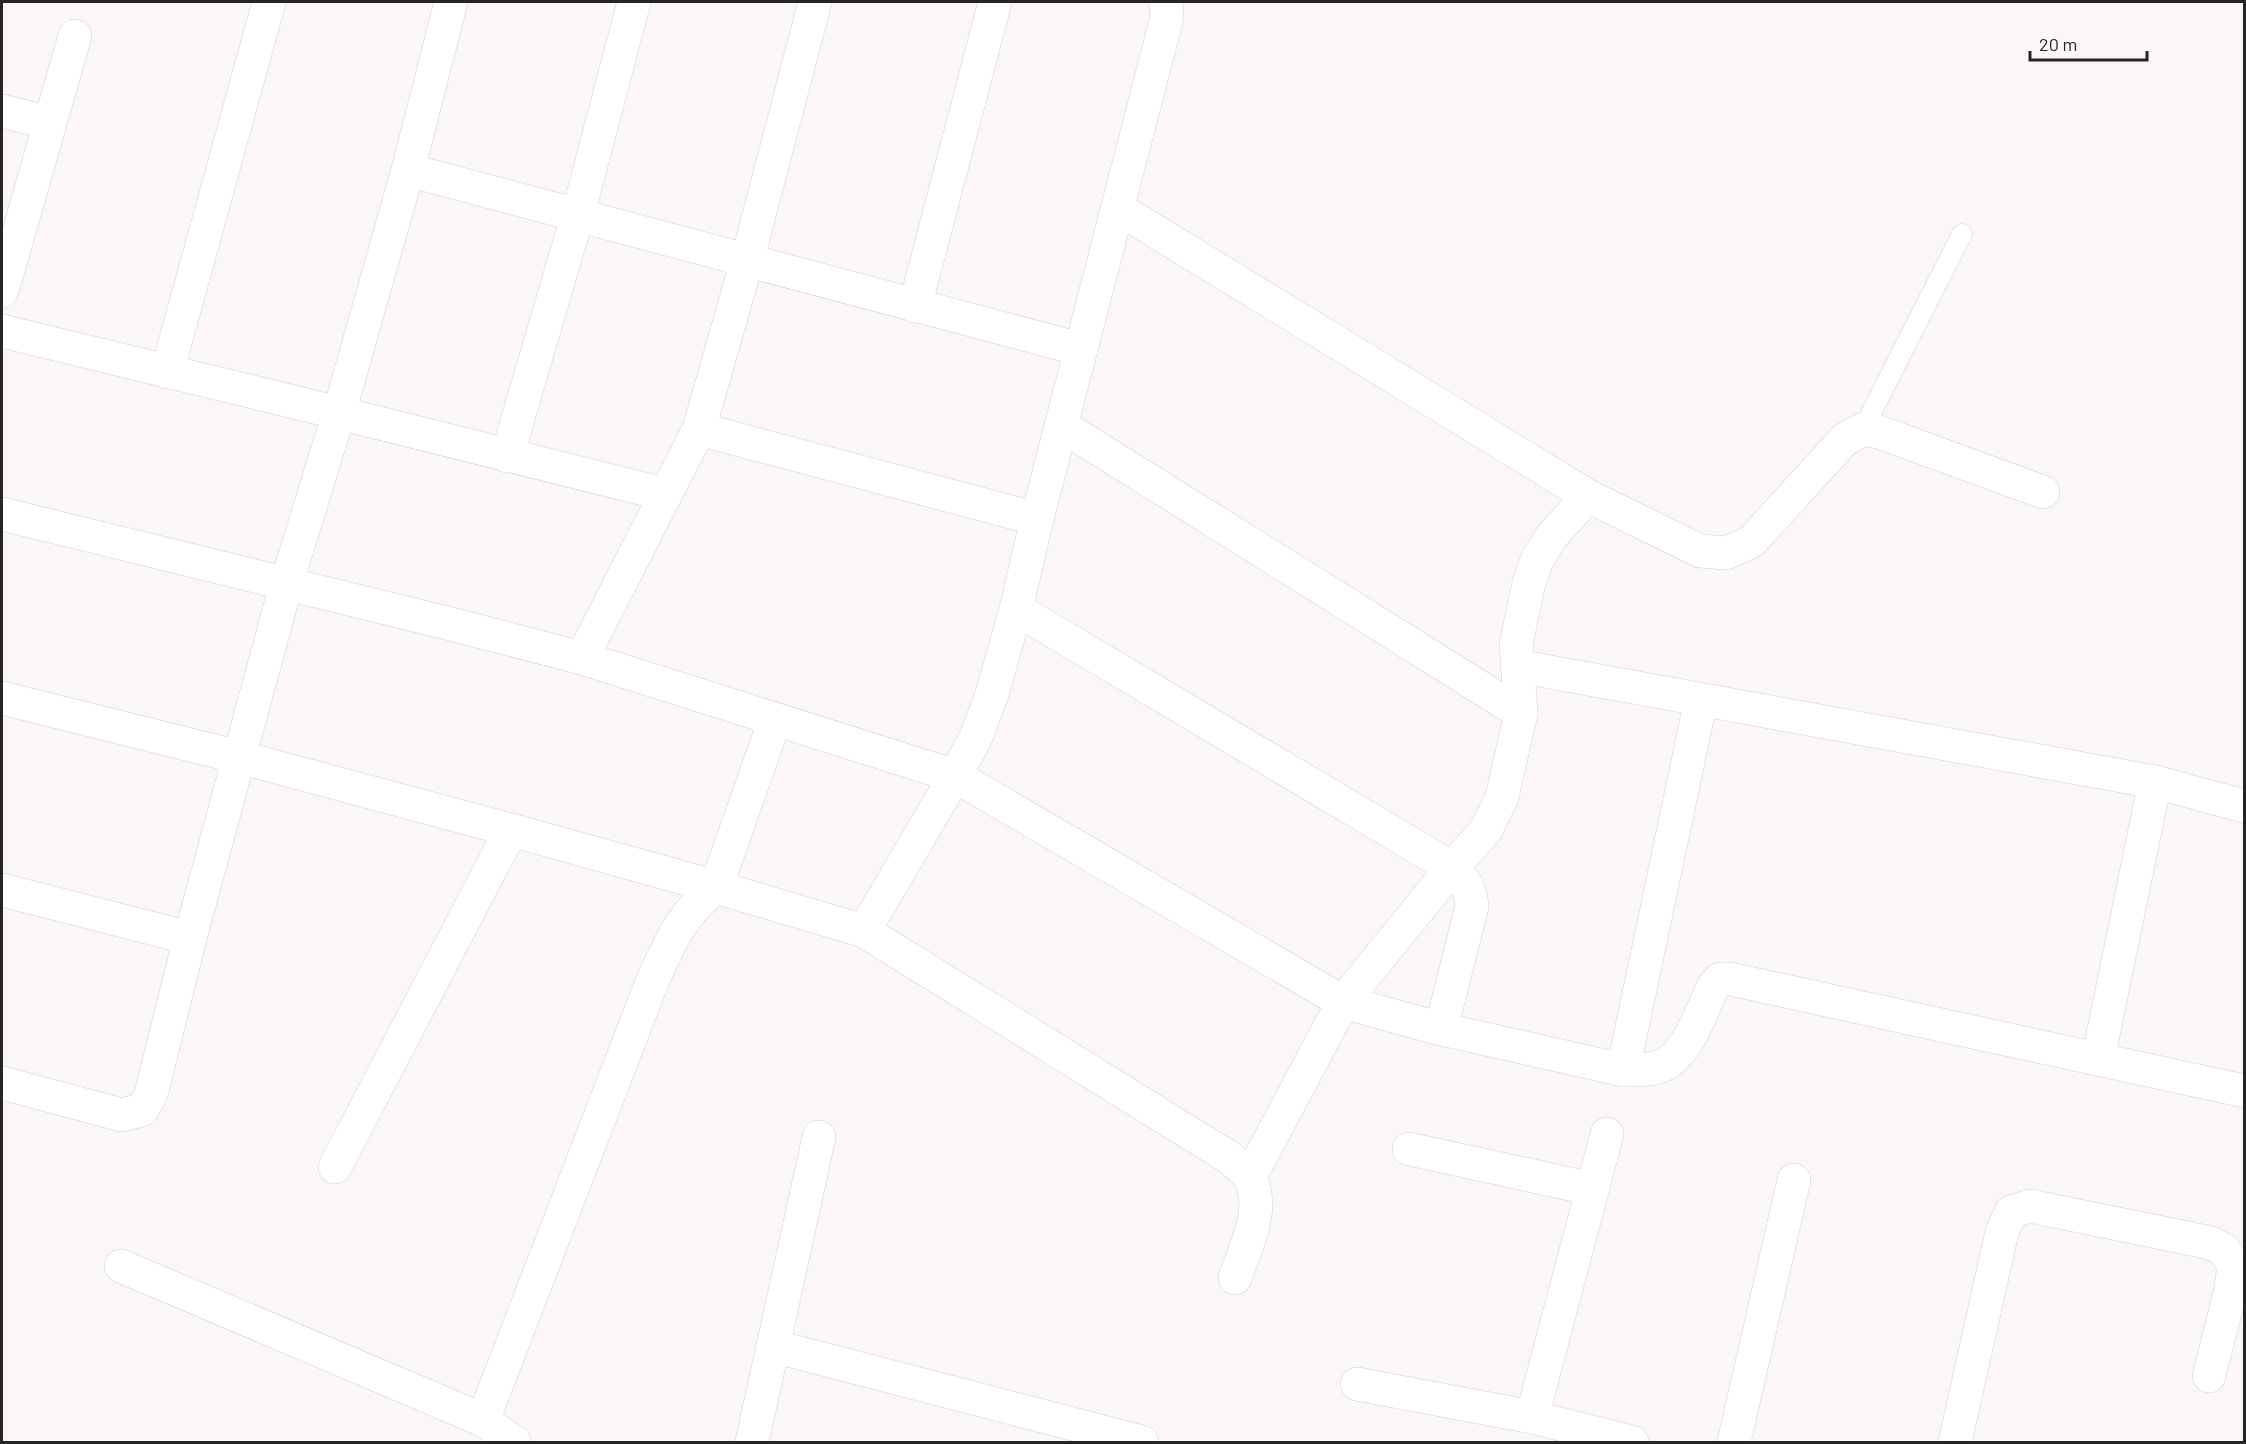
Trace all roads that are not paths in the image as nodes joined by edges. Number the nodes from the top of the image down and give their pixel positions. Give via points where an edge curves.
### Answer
1 (269, 2) edge
2 (451, 2) edge
3 (634, 2) edge
4 (815, 2) edge
5 (995, 2) edge
6 (1165, 2) edge
7 (75, 36) dead end
8 (2, 111) edge
9 (50, 123) junction
10 (408, 170) junction
11 (1119, 209) junction
12 (578, 214) junction
13 (1962, 234) dead end
14 (747, 261) junction
15 (2, 291) edge
16 (915, 306) junction
17 (2, 331) edge
18 (1080, 349) junction
19 (167, 372) junction
20 (339, 413) junction
21 (1062, 426) junction
22 (699, 429) junction
23 (1863, 429) junction
24 (507, 456) junction
25 (2043, 492) dead end
26 (664, 494) junction
27 (1588, 496) junction
28 (2, 514) edge
29 (1037, 519) junction
30 (286, 585) junction
31 (1016, 609) junction
32 (582, 658) junction
33 (1517, 666) junction
34 (2, 698) edge
35 (1701, 700) junction
36 (1521, 713) junction
37 (775, 720) junction
38 (239, 757) junction
39 (955, 776) junction
40 (2156, 782) junction
41 (2244, 806) edge
42 (511, 830) junction
43 (1452, 868) junction
44 (716, 887) junction
45 (2, 890) edge
46 (864, 931) junction
47 (190, 938) junction
48 (1343, 1002) junction
49 (1441, 1029) junction
50 (2098, 1059) junction
51 (1623, 1070) junction
52 (2, 1083) edge
53 (2244, 1091) edge
54 (1607, 1134) dead end
55 (819, 1137) dead end
56 (1409, 1149) dead end
57 (335, 1167) dead end
58 (1250, 1177) junction
59 (1794, 1180) dead end
60 (1593, 1189) junction
61 (121, 1266) dead end
62 (1235, 1278) dead end
63 (773, 1346) junction
64 (2209, 1376) dead end
65 (1357, 1384) dead end
66 (1532, 1417) junction
67 (483, 1420) junction
68 (514, 1443) edge
69 (752, 1443) edge
70 (1142, 1443) edge
71 (1632, 1443) edge
72 (1734, 1443) edge
73 (1954, 1443) edge

1 - 19 street
2 - 10 street
3 - 12 street
4 - 14 street
5 - 16 street
6 - 11 street via 1166,21
7 - 9 street
8 - 9 street
9 - 15 street
10 - 12 street
10 - 20 street
11 - 18 street
11 - 27 street
12 - 14 street
12 - 24 street
13 - 23 lane
14 - 16 street
14 - 22 street
16 - 18 street
17 - 19 street
18 - 21 street
19 - 20 street
20 - 24 street
20 - 30 street
21 - 29 street
21 - 36 street
22 - 26 street
22 - 29 street
23 - 25 street
23 - 27 street via 1844,440 1751,542 1726,553 1700,552
24 - 26 street
26 - 32 street
27 - 33 street via 1551,537 1537,561 1516,644
28 - 30 street
29 - 31 street
30 - 32 street
30 - 38 street
31 - 39 street via 992,694 976,737
31 - 43 street
32 - 37 street
33 - 35 street
33 - 36 street
34 - 38 street
35 - 40 street
35 - 51 street
36 - 43 street via 1502,797 1486,830
37 - 39 street
37 - 44 street
38 - 42 street
38 - 47 street
39 - 46 street
39 - 48 street
40 - 41 street
40 - 50 street
42 - 44 street
42 - 57 street
43 - 48 street
43 - 49 street via 1470,890 1472,906
44 - 46 street
44 - 67 street via 695,904 675,931 652,982
45 - 47 street
46 - 58 street via 1230,1158
47 - 52 street via 151,1094 142,1110 122,1116
48 - 49 street
48 - 58 street
49 - 51 street
50 - 51 street via 1730,979 1720,980 1713,987 1685,1044 1670,1061 1649,1070
50 - 53 street
54 - 60 street
55 - 63 street
56 - 60 street
58 - 62 street via 1256,1202 1254,1222
59 - 72 street
60 - 66 street
61 - 67 street
63 - 69 street
63 - 70 street
64 - 73 street via 2234,1265 2224,1250 2211,1243 2030,1206 2011,1212 2002,1232
65 - 66 street
66 - 71 street
67 - 68 street

